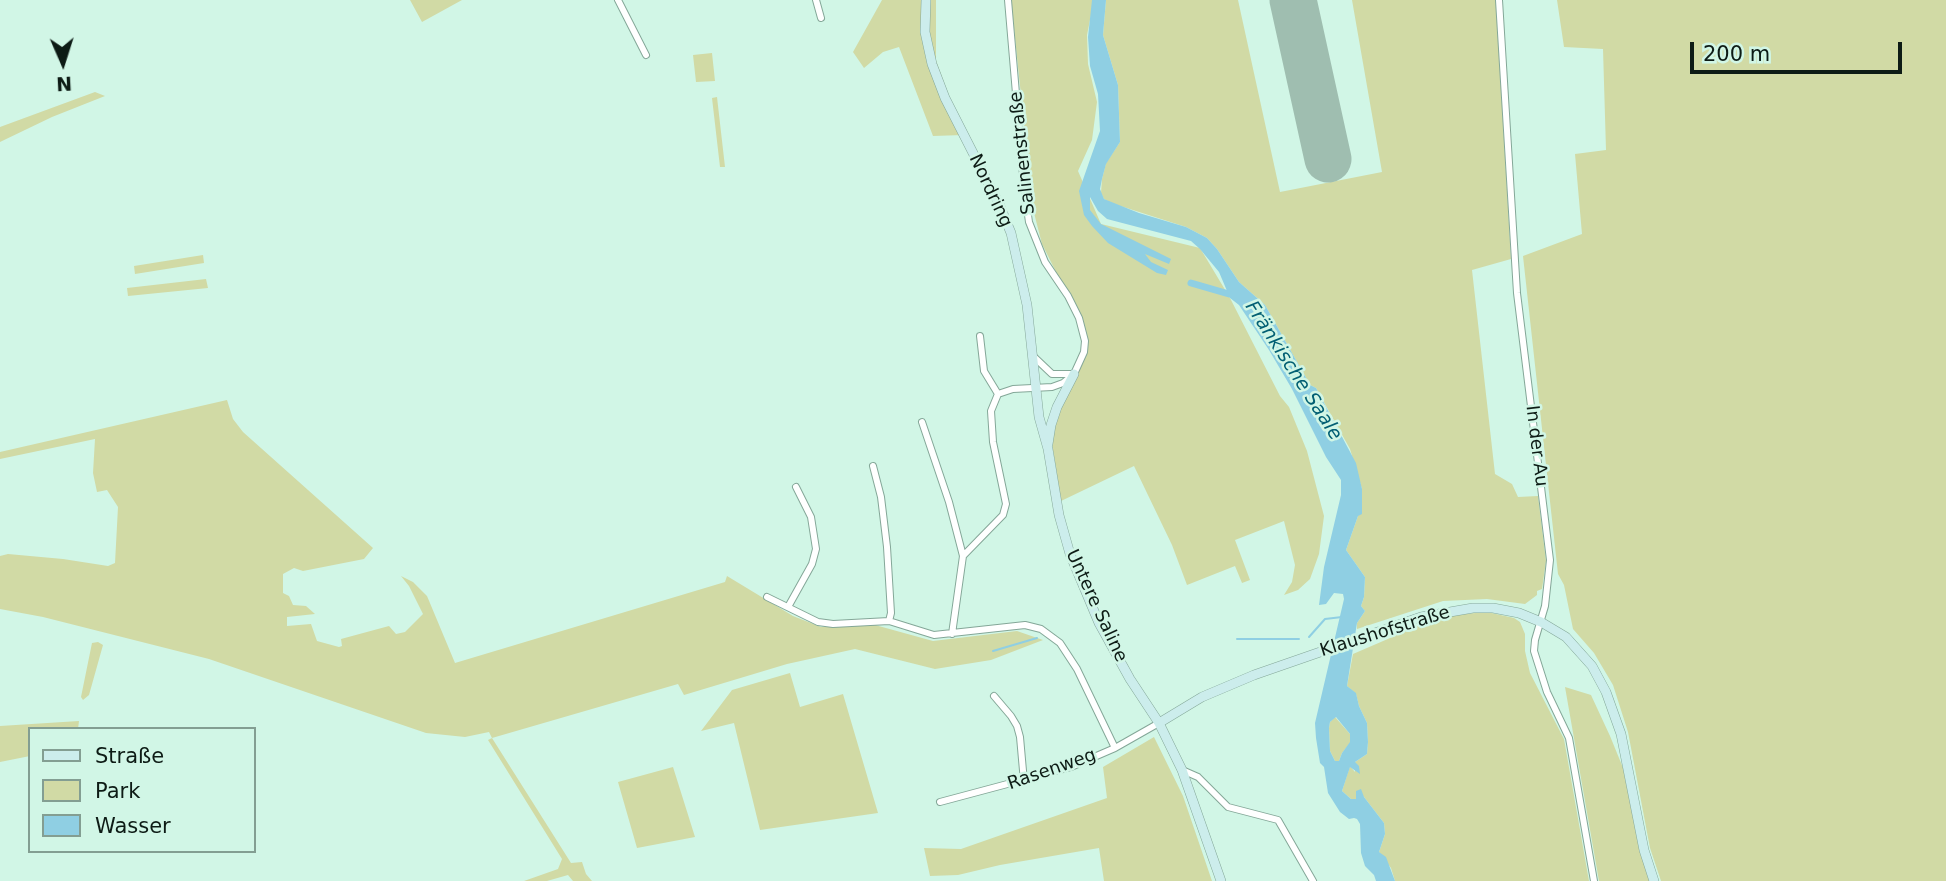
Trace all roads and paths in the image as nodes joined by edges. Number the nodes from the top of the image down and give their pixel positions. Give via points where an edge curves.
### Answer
1 (618, 0) edge
2 (816, 0) edge
3 (926, 0) edge
4 (1008, 0) edge
5 (1499, 0) edge
6 (821, 18) dead end
7 (646, 55) dead end
8 (980, 336) dead end
9 (1033, 356) junction
10 (1074, 374) junction
11 (1036, 388) junction
12 (998, 394) junction
13 (922, 422) dead end
14 (1048, 449) junction
15 (873, 466) dead end
16 (796, 487) dead end
17 (963, 556) junction
18 (767, 597) dead end
19 (788, 607) junction
20 (889, 621) junction
21 (1541, 622) junction
22 (952, 634) junction
23 (994, 696) dead end
24 (1158, 723) junction
25 (1115, 748) junction
26 (1182, 770) junction
27 (1024, 782) junction
28 (940, 802) dead end
29 (1221, 881) edge
30 (1313, 881) edge
31 (1594, 881) edge
32 (1654, 881) edge

1 - 7 street
2 - 6 street
3 - 9 main road, Nordring via 925,32 932,64 1011,233
4 - 10 street, Salinenstraße via 1026,202 1038,247 1079,318 1085,341
5 - 21 street, In der Au via 1517,293 1550,560
8 - 12 street via 984,371
9 - 10 street via 1052,374
9 - 11 main road, Nordring
10 - 11 street via 1063,383
10 - 14 main road via 1051,425
11 - 12 street
11 - 14 main road, Untere Saline
12 - 17 street via 991,411 993,442 1006,504 1003,515
13 - 17 street
14 - 24 main road, Untere Saline via 1070,554 1099,623
15 - 20 street via 887,547
16 - 19 street via 811,517 816,549
17 - 22 street
18 - 19 street
19 - 20 street via 818,622
20 - 22 street via 934,635
21 - 24 main road, Klaushofstraße via 1493,608 1422,617 1202,697
21 - 31 street, In der Au via 1534,651 1569,738
21 - 32 main road, Klaushofstraße via 1566,637 1583,655 1611,703
22 - 25 street via 1025,625 1041,629 1060,643 1077,669
23 - 27 street via 1017,726
24 - 25 street, Rasenweg
24 - 26 main road, Untere Saline
25 - 27 street, Rasenweg
26 - 29 main road, Untere Saline
26 - 30 street via 1198,777 1228,807 1278,820
27 - 28 street, Rasenweg

